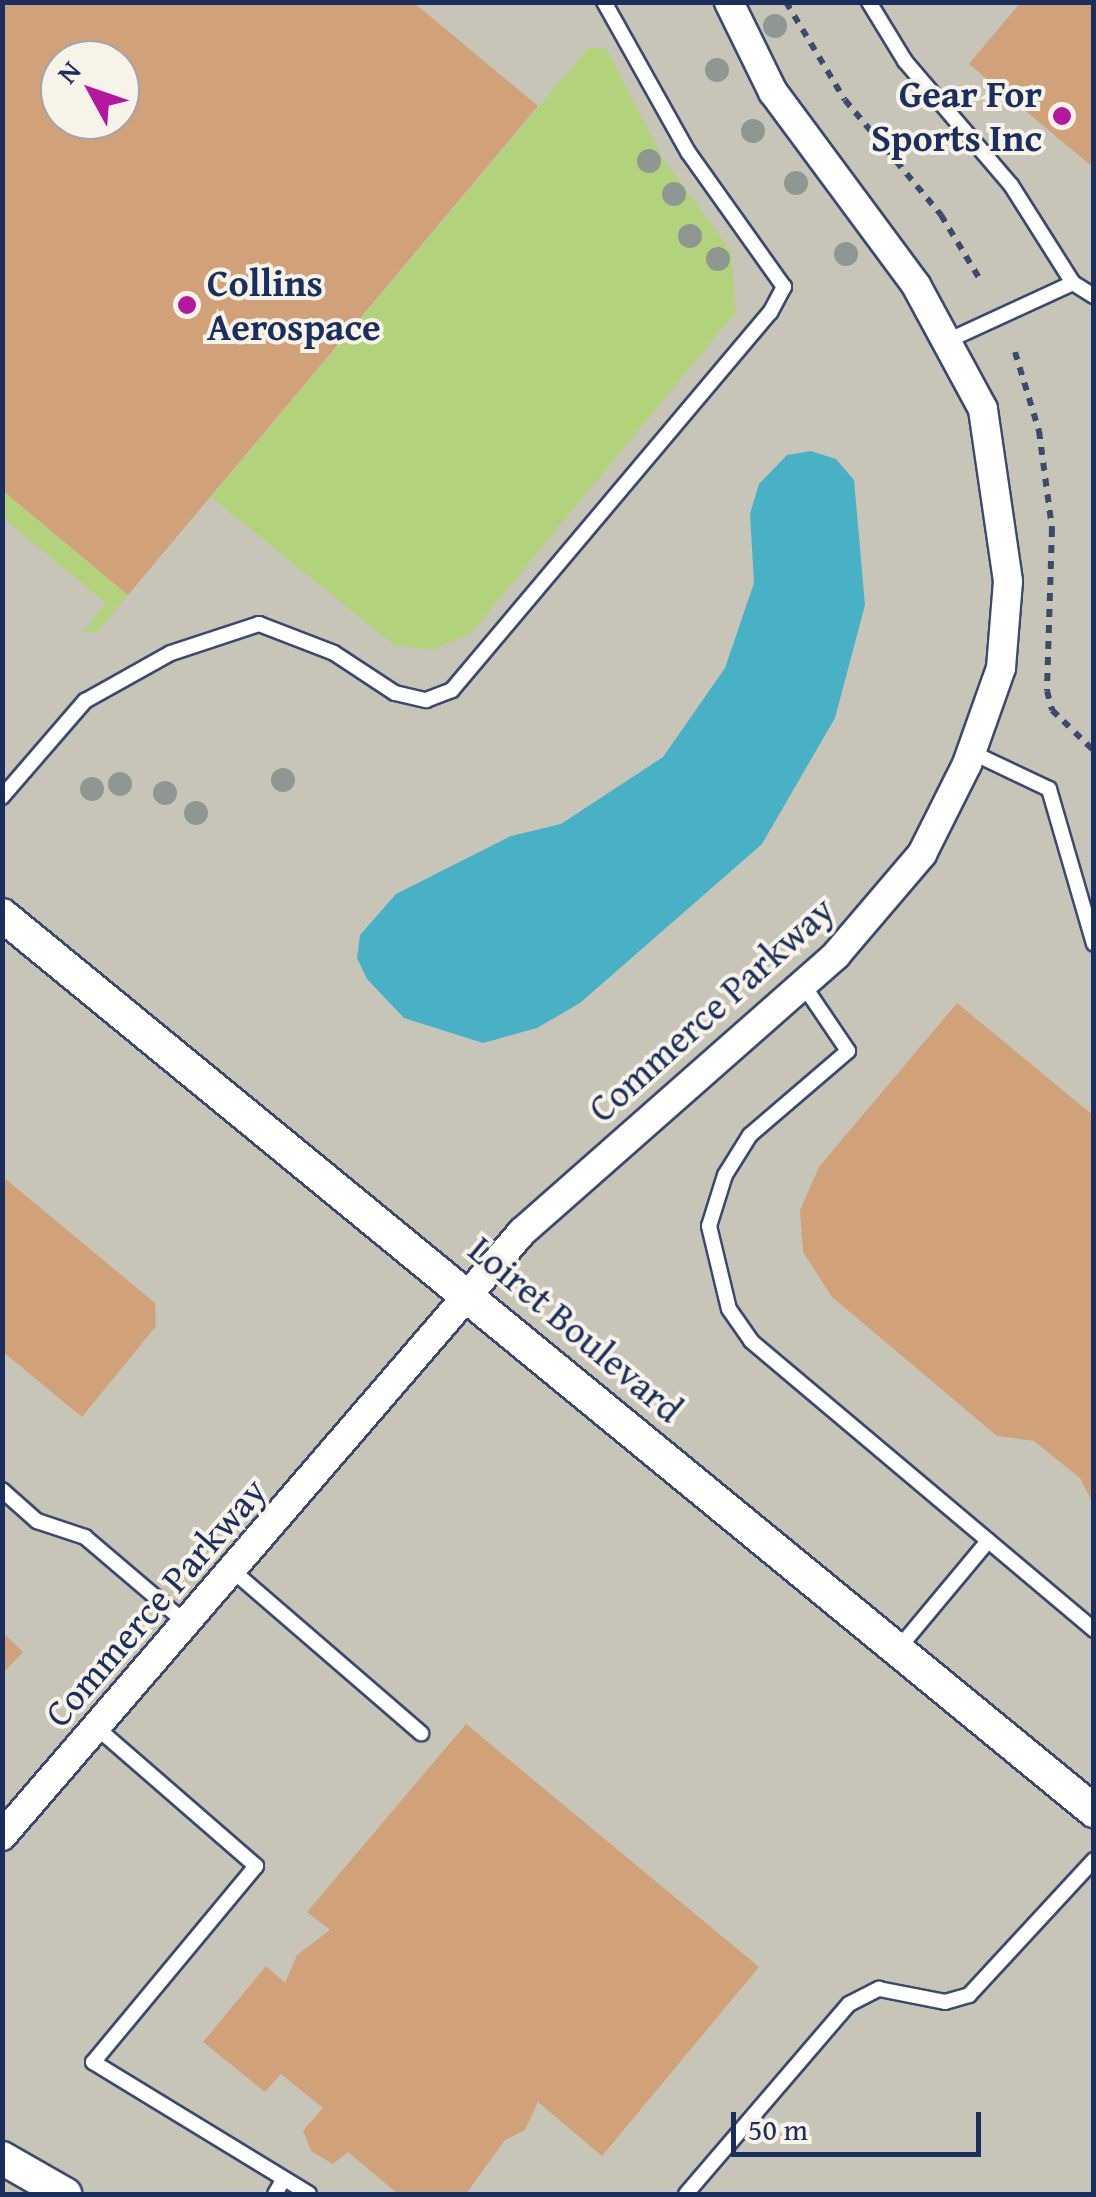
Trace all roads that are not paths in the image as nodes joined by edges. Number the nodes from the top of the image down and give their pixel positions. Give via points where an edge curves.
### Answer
1 (604, 2) edge
2 (729, 2) edge
3 (869, 2) edge
4 (1073, 284) junction
5 (1094, 296) edge
6 (947, 341) junction
7 (971, 752) junction
8 (2, 797) edge
9 (2, 915) edge
10 (1094, 944) edge
11 (802, 983) junction
12 (473, 1295) junction
13 (2, 1490) edge
14 (988, 1541) junction
15 (232, 1570) junction
16 (186, 1623) junction
17 (1094, 1630) edge
18 (898, 1648) junction
19 (96, 1727) junction
20 (421, 1733) dead end
21 (1094, 1811) edge
22 (2, 1836) edge
23 (1094, 1860) edge
24 (2, 2158) edge
25 (283, 2180) junction
26 (65, 2194) edge
27 (275, 2194) edge
28 (309, 2194) edge
29 (686, 2194) edge

1 - 8 lane via 688,152 784,287 770,313 452,690 426,700 394,693 334,654 259,624 171,653 84,701
2 - 6 street, Commerce Parkway via 773,92
3 - 4 lane via 905,61 1011,185
4 - 5 lane
4 - 6 lane
6 - 7 street, Commerce Parkway via 983,409 1008,581 1001,668
7 - 10 lane via 1049,788
7 - 11 street, Commerce Parkway via 922,854
9 - 12 street, Loiret Boulevard
11 - 12 street, Commerce Parkway via 522,1232
11 - 14 lane via 848,1052 750,1135 710,1226 714,1266 751,1340
12 - 15 street, Commerce Parkway
12 - 18 street, Loiret Boulevard
13 - 16 lane via 37,1520 85,1537
14 - 17 lane
14 - 18 lane
15 - 16 street, Commerce Parkway
15 - 20 lane
16 - 19 street, Commerce Parkway
18 - 21 street, Loiret Boulevard
19 - 22 street, Commerce Parkway
19 - 25 lane via 256,1866 93,2062
23 - 29 lane via 970,1995 945,2002 879,1990 849,2004
24 - 26 street
25 - 27 lane
25 - 28 lane

